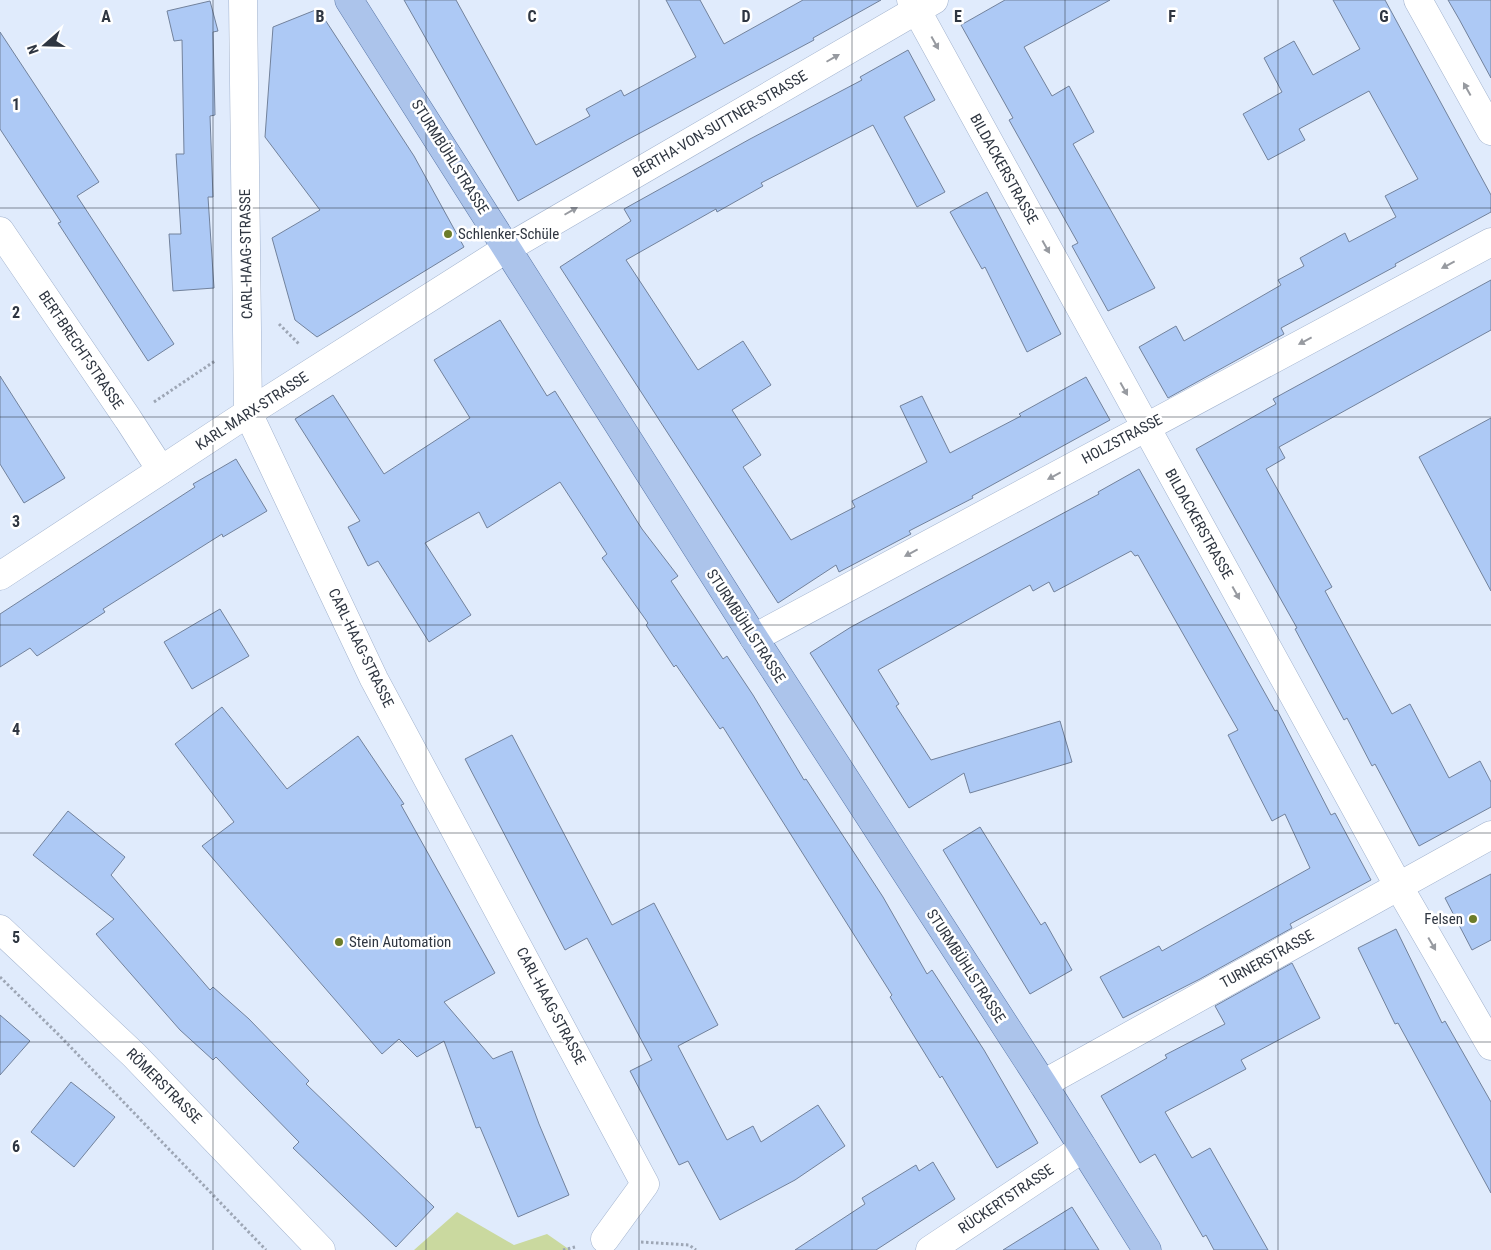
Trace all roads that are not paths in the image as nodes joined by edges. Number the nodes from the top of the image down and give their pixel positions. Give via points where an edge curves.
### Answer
1 (243, 0) edge
2 (349, 0) edge
3 (1418, 0) edge
4 (921, 3) edge
5 (1491, 131) edge
6 (0, 231) edge
7 (1491, 242) edge
8 (506, 249) junction
9 (248, 414) junction
10 (1145, 427) junction
11 (161, 470) junction
12 (0, 576) edge
13 (754, 638) junction
14 (1491, 835) edge
15 (1398, 887) junction
16 (0, 929) edge
17 (1491, 1046) edge
18 (1043, 1084) junction
19 (1083, 1148) junction
20 (605, 1239) road end
21 (321, 1250) edge
22 (930, 1250) edge
23 (1147, 1250) edge

1 - 9 street, CARL-HAAG-STRASSE
2 - 8 main road, STURMBÜHLSTRASSE
5 -> 3 street
8 -> 4 street, BERTHA-VON-SUTTNER-STRASSE
4 -> 10 street, BILDACKERSTRASSE
6 - 11 street, BERT-BRECHT-STRASSE
7 -> 10 street, HOLZSTRASSE
8 - 9 street, KARL-MARX-STRASSE
8 - 13 main road, STURMBÜHLSTRASSE
9 - 11 street, KARL-MARX-STRASSE
9 - 20 street, CARL-HAAG-STRASSE via 374,679 645,1184
10 -> 13 street, HOLZSTRASSE
10 -> 15 street, BILDACKERSTRASSE
11 - 12 street, KARL-MARX-STRASSE
13 - 18 main road, STURMBÜHLSTRASSE
14 - 15 street, TURNERSTRASSE
15 -> 17 street, BILDACKERSTRASSE
15 - 18 street, TURNERSTRASSE
16 - 21 street, RÖMERSTRASSE via 134,1055
18 - 19 main road, STURMBÜHLSTRASSE
19 - 22 street, RÜCKERTSTRASSE
19 - 23 main road, STURMBÜHLSTRASSE

